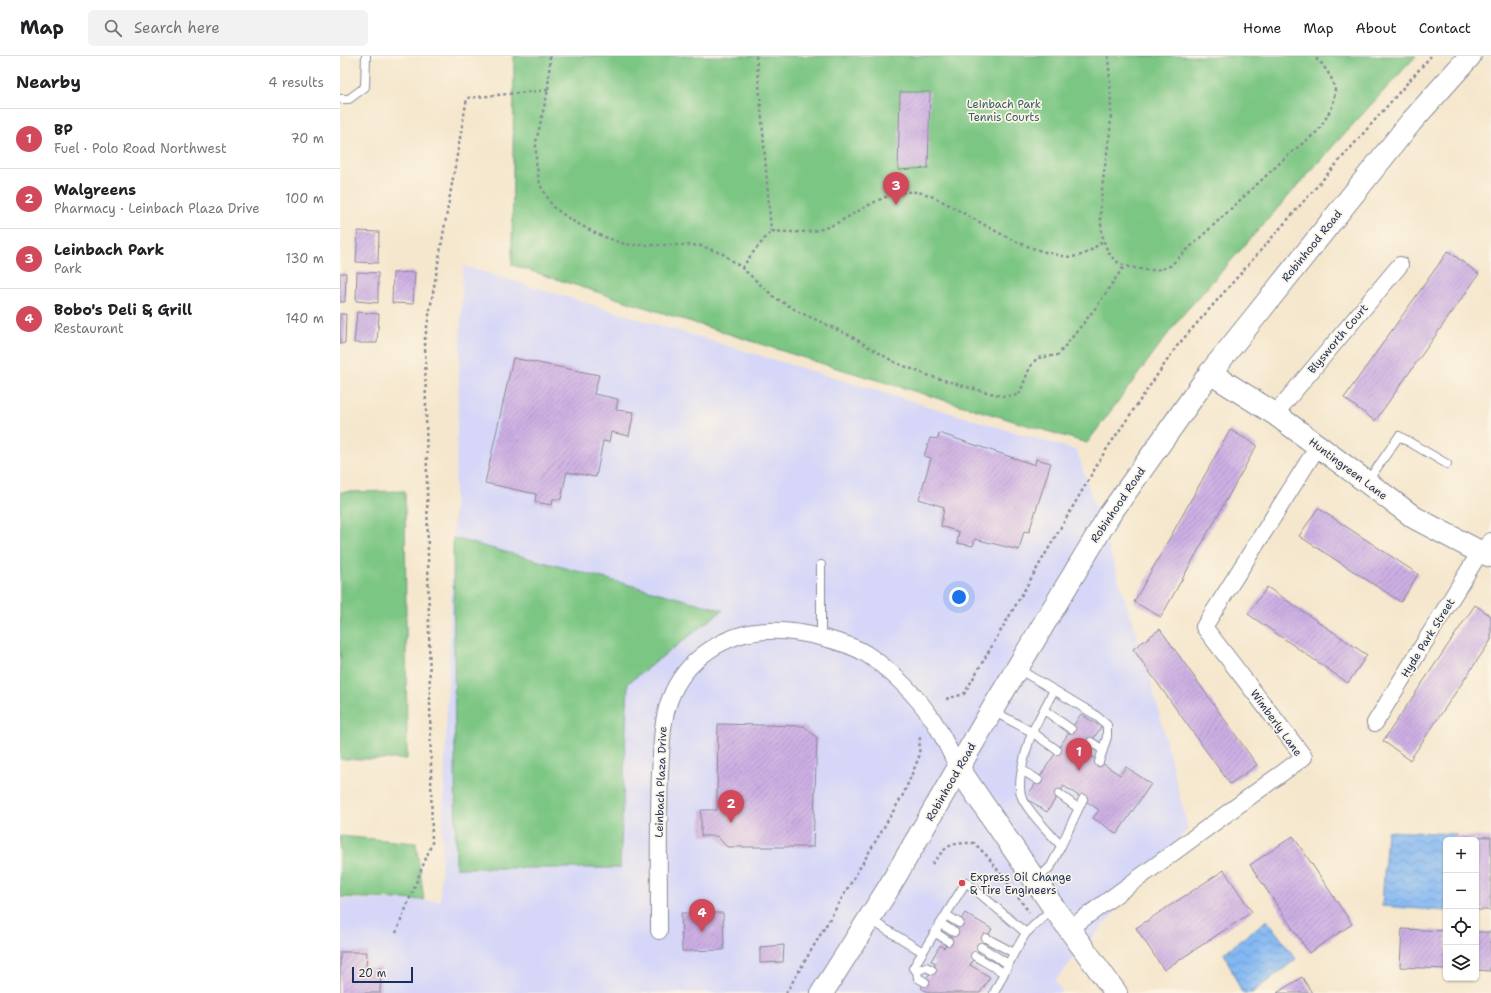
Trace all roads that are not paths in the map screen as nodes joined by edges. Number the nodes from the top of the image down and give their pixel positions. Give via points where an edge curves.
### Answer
1 (366, 56) edge
2 (1470, 56) edge
3 (340, 99) edge
4 (1400, 265) dead end
5 (1210, 373) junction
6 (1275, 414) junction
7 (1318, 446) junction
8 (1447, 464) dead end
9 (1367, 483) junction
10 (1487, 550) edge
11 (820, 565) dead end
12 (821, 637) junction
13 (1018, 669) junction
14 (1054, 690) junction
15 (992, 710) junction
16 (1044, 710) junction
17 (1375, 723) dead end
18 (1071, 729) dead end
19 (1032, 732) junction
20 (1091, 742) dead end
21 (1058, 750) dead end
22 (1103, 750) junction
23 (1099, 762) dead end
24 (959, 769) junction
25 (1022, 770) junction
26 (1038, 780) dead end
27 (1059, 794) dead end
28 (1083, 799) dead end
29 (1078, 808) junction
30 (1061, 846) junction
31 (1036, 881) junction
32 (1054, 908) junction
33 (946, 915) junction
34 (869, 918) junction
35 (959, 923) dead end
36 (941, 924) junction
37 (1069, 929) junction
38 (659, 931) dead end
39 (954, 932) dead end
40 (936, 933) junction
41 (1026, 933) junction
42 (986, 938) dead end
43 (948, 941) dead end
44 (981, 947) dead end
45 (923, 952) junction
46 (1014, 954) junction
47 (975, 956) dead end
48 (1008, 964) junction
49 (932, 970) dead end
50 (917, 971) junction
51 (1004, 973) junction
52 (925, 982) dead end
53 (822, 993) edge
54 (994, 993) edge
55 (1116, 993) edge

1 - 3 lane via 365,87 349,99
2 - 5 main road, Robinhood Road via 1411,122
4 - 6 street, Blysworth Court
5 - 6 main road, Huntingreen Lane
5 - 13 main road, Robinhood Road via 1110,514
6 - 7 main road, Huntingreen Lane
7 - 9 main road, Huntingreen Lane
7 - 37 street, Wimberly Lane via 1204,627 1304,757
8 - 9 lane via 1399,436
9 - 10 main road, Huntingreen Lane via 1415,518
10 - 17 street, Hyde Park Street
11 - 12 lane
12 - 24 street, Leinbach Plaza Drive via 867,654 889,671 916,698 933,720
12 - 38 street, Leinbach Plaza Drive via 796,632 767,631 731,638 706,652 680,679 670,698 663,722
13 - 14 lane
13 - 15 main road, Robinhood Road
14 - 16 lane
14 - 22 lane via 1094,714 1107,725
15 - 19 lane
15 - 24 main road, Robinhood Road
16 - 18 lane
16 - 19 lane
19 - 21 lane
19 - 25 lane
20 - 22 lane
22 - 23 lane
24 - 31 main road
24 - 34 main road, Robinhood Road
25 - 26 lane
25 - 30 lane via 1020,786 1025,804
27 - 29 lane
28 - 29 lane
29 - 30 lane
30 - 31 lane via 1051,866
31 - 32 main road
32 - 37 main road
32 - 41 lane
33 - 35 lane
33 - 36 lane
33 - 41 lane via 966,882
34 - 45 lane
34 - 53 main road, Robinhood Road
36 - 39 lane
36 - 40 lane
37 - 55 main road
40 - 43 lane
40 - 45 lane
41 - 46 lane
42 - 46 lane
44 - 48 lane
45 - 50 lane via 913,968
46 - 48 lane
47 - 51 lane
48 - 51 lane
49 - 50 lane via 926,967
50 - 52 lane via 918,978
51 - 54 lane

